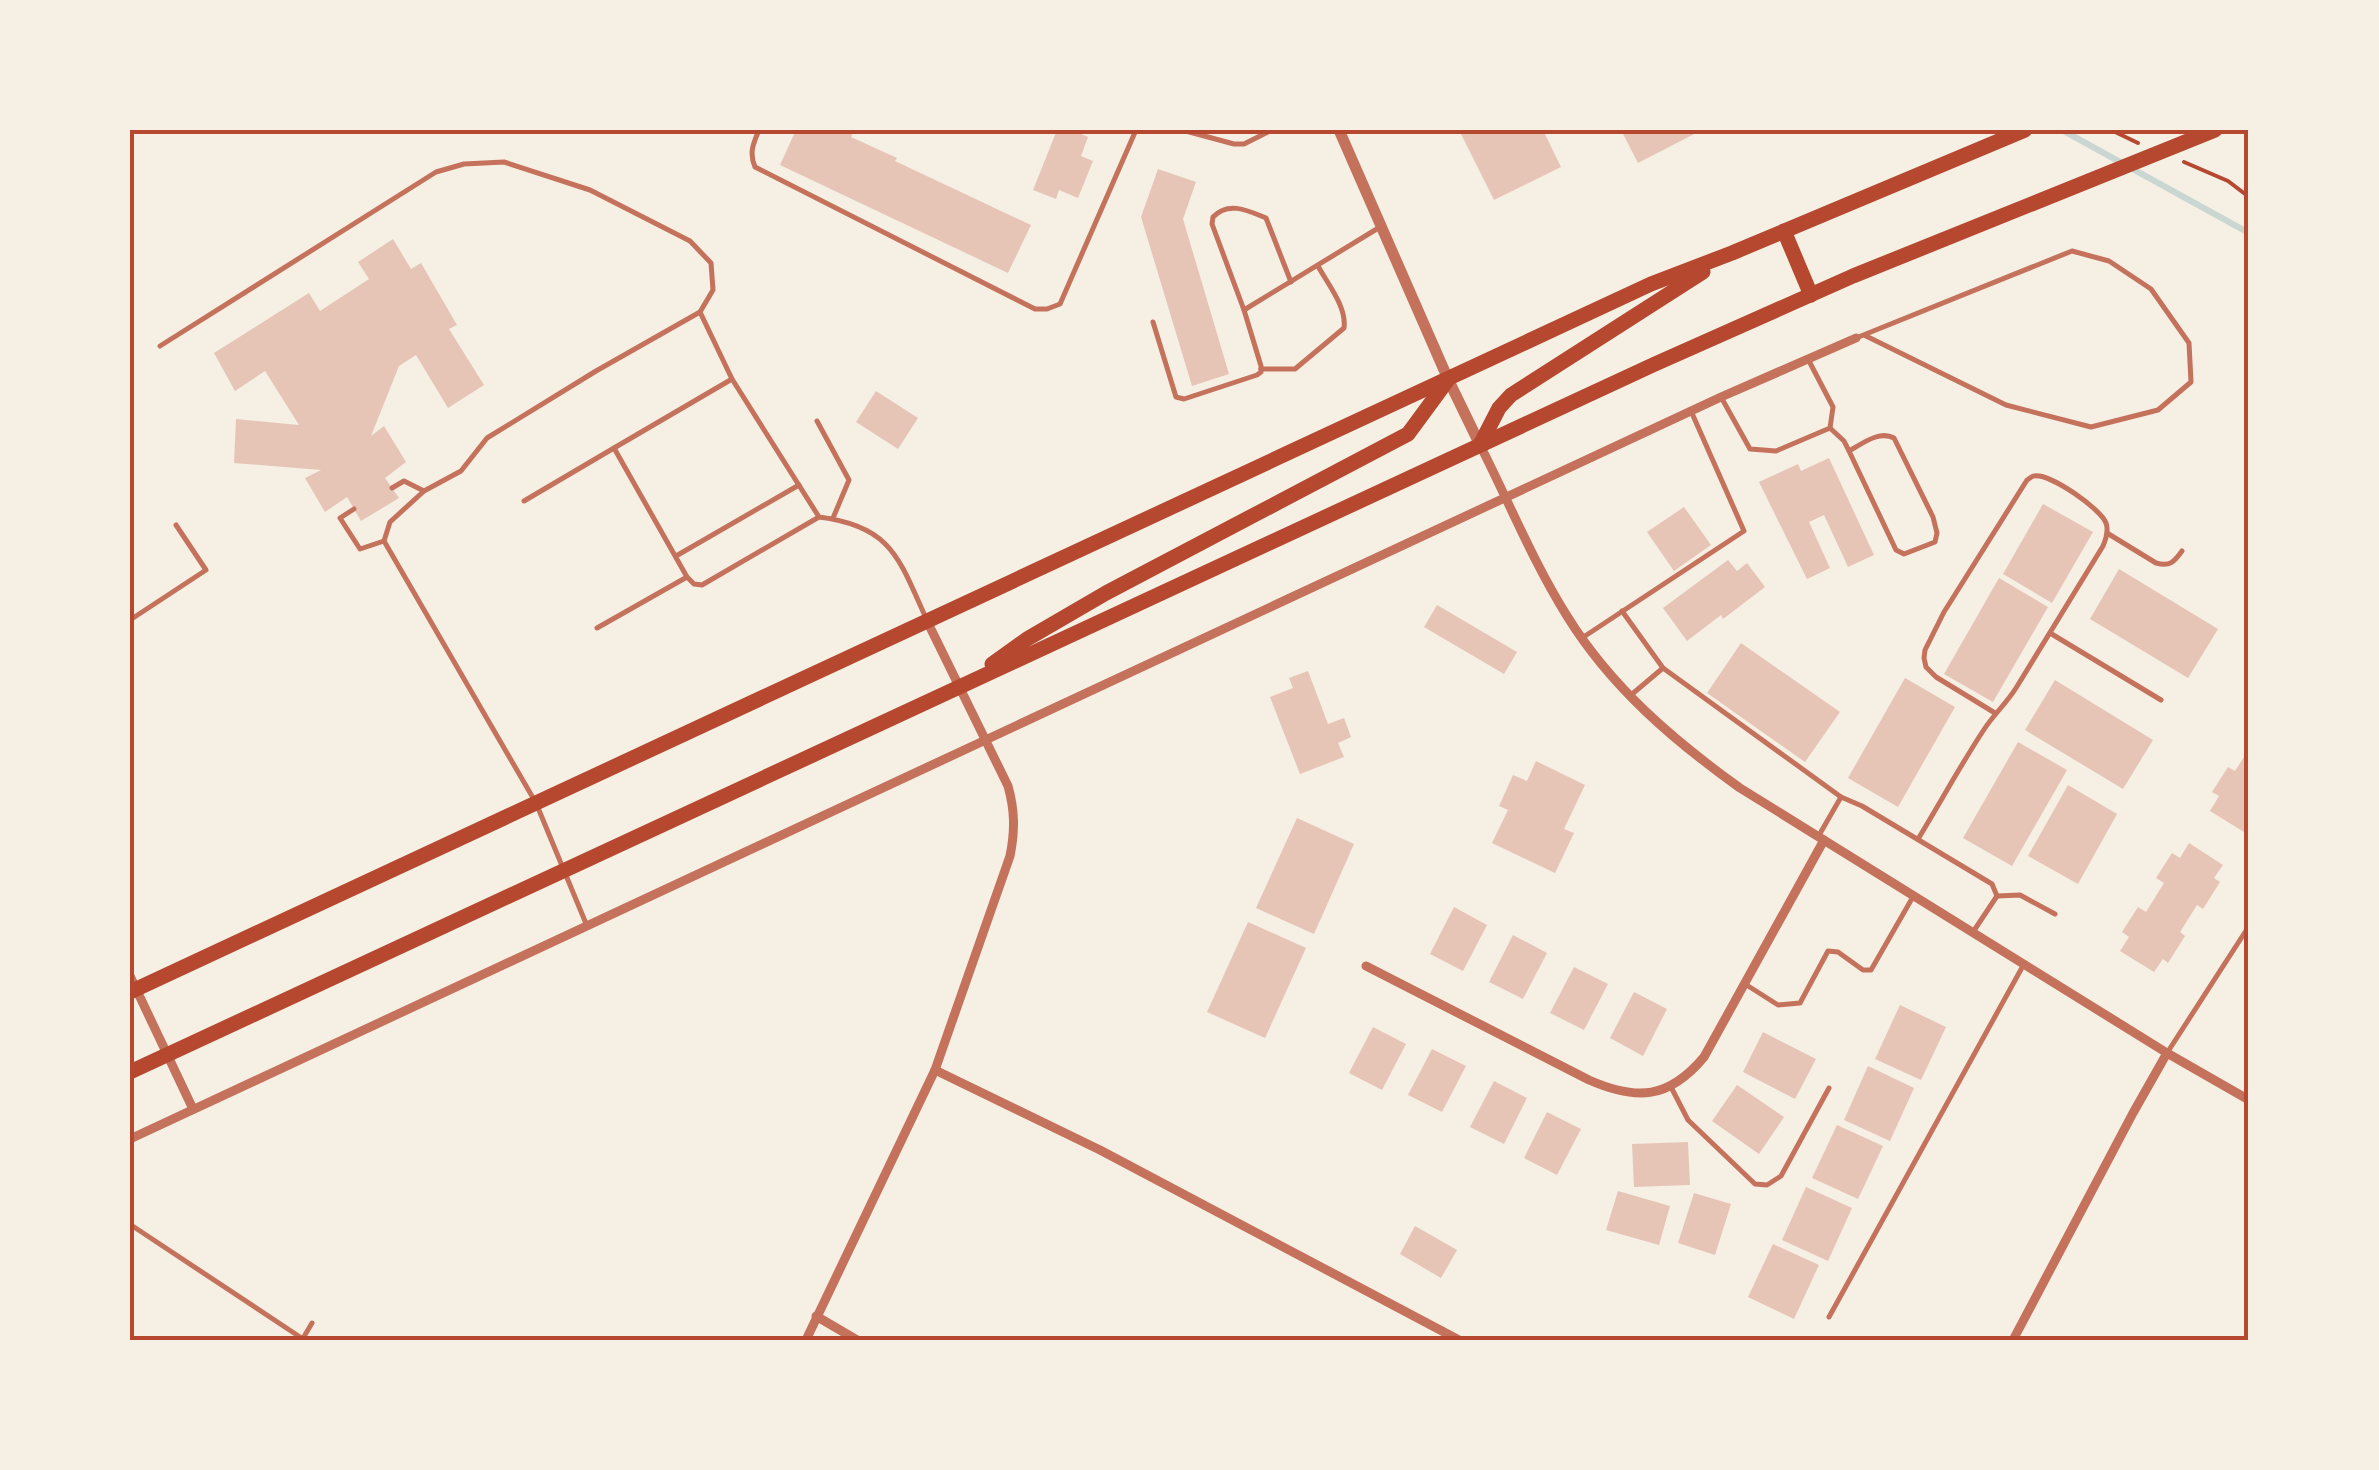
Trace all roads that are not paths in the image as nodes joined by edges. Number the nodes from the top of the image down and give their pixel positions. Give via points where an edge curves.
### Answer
1 (759, 130) edge
2 (1136, 130) edge
3 (1182, 130) edge
4 (1272, 130) edge
5 (1339, 130) edge
6 (2024, 130) edge
7 (2215, 130) edge
8 (1380, 227) junction
9 (1784, 231) junction
10 (1732, 254) junction
11 (1318, 266) junction
12 (1291, 282) junction
13 (1811, 295) junction
14 (1244, 310) junction
15 (700, 312) junction
16 (1152, 322) dead end
17 (1860, 336) junction
18 (160, 346) dead end
19 (1808, 359) junction
20 (1261, 369) junction
21 (732, 379) junction
22 (1448, 379) junction
23 (1721, 397) junction
24 (1691, 411) junction
25 (817, 422) dead end
26 (1830, 428) junction
27 (1480, 445) junction
28 (614, 448) junction
29 (1849, 450) junction
30 (799, 485) junction
31 (392, 488) dead end
32 (424, 491) junction
33 (1504, 498) junction
34 (524, 501) dead end
35 (354, 509) dead end
36 (820, 517) junction
37 (833, 518) junction
38 (176, 525) dead end
39 (2108, 533) junction
40 (384, 541) junction
41 (2182, 551) dead end
42 (675, 556) junction
43 (687, 577) junction
44 (1622, 612) junction
45 (130, 620) edge
46 (927, 621) junction
47 (597, 628) dead end
48 (2050, 633) junction
49 (1582, 638) junction
50 (1663, 668) junction
51 (960, 687) junction
52 (1630, 696) junction
53 (2161, 700) dead end
54 (1995, 714) junction
55 (987, 740) junction
56 (1841, 797) junction
57 (536, 803) junction
58 (1821, 838) junction
59 (1918, 840) junction
60 (563, 871) junction
61 (1914, 896) junction
62 (1997, 896) junction
63 (2056, 914) dead end
64 (588, 926) junction
65 (2249, 926) edge
66 (1973, 932) junction
67 (2024, 964) junction
68 (1366, 966) dead end
69 (1745, 984) junction
70 (132, 985) edge
71 (2168, 1053) junction
72 (168, 1054) junction
73 (935, 1070) junction
74 (130, 1072) edge
75 (1672, 1087) junction
76 (1828, 1088) dead end
77 (2249, 1100) edge
78 (193, 1109) junction
79 (130, 1139) edge
80 (131, 1226) edge
81 (816, 1316) junction
82 (1829, 1317) dead end
83 (312, 1323) dead end
84 (302, 1339) edge
85 (806, 1340) edge
86 (858, 1340) edge
87 (1458, 1340) edge
88 (2013, 1340) edge

1 - 2 lane via 752,145 755,167 1047,310 1060,304
3 - 4 lane via 1234,144
5 - 8 street
6 - 9 main road
7 - 13 main road
8 - 11 lane
8 - 22 street
9 - 10 main road
9 - 13 main road
10 - 22 main road
10 - 27 main road via 1510,395
11 - 12 lane
11 - 20 lane via 1346,319 1344,328 1295,369
12 - 14 lane
12 - 14 lane via 1266,218 1222,208 1212,224
13 - 27 main road
14 - 20 lane
15 - 18 lane via 713,290 712,263 690,241 590,190 504,162 464,164 436,172
15 - 21 lane
15 - 32 lane via 487,438 461,471
16 - 20 lane via 1176,397
17 - 17 lane via 2072,251 2109,261 2150,288 2190,343 2191,382 2158,410 2090,427 2006,406
17 - 19 street
19 - 23 street
19 - 26 lane via 1833,407
21 - 28 lane
21 - 30 lane
22 - 27 street
22 - 46 main road
22 - 51 main road via 1408,434 1106,593
23 - 24 street
23 - 26 lane via 1750,449 1776,451
24 - 33 street
24 - 44 lane via 1744,531
25 - 37 lane via 849,480
26 - 29 lane
27 - 33 street
27 - 51 main road
28 - 34 lane
28 - 42 lane
29 - 29 lane via 1896,550 1911,553 1935,542 1933,517 1894,438 1880,435
30 - 36 lane
30 - 42 lane
31 - 32 lane via 404,480
32 - 40 lane via 390,522
33 - 49 street
33 - 55 street
35 - 40 lane via 340,518 360,549
36 - 37 lane
36 - 43 lane via 702,584
37 - 46 lane via 887,543
38 - 45 lane via 206,570
39 - 41 lane via 2163,565
39 - 48 lane
39 - 54 lane via 2106,520 2088,503 2033,476 1944,612 1925,650 1926,667
40 - 57 lane
42 - 43 lane
43 - 47 lane
44 - 49 lane
44 - 50 lane
46 - 51 street
46 - 57 main road
48 - 53 lane
48 - 54 lane
49 - 52 street
50 - 52 lane
50 - 56 lane
51 - 55 street
51 - 60 main road
52 - 58 street via 1696,757
54 - 59 lane
55 - 64 street
55 - 73 street via 1008,786 1015,830
56 - 58 lane
56 - 59 lane
57 - 60 lane
57 - 70 main road
58 - 61 street
58 - 69 street
59 - 62 lane via 1992,884
60 - 64 lane
60 - 72 main road
61 - 66 street
61 - 69 lane via 1871,970 1828,951 1800,1003 1778,1005
62 - 63 lane via 2020,896
62 - 66 lane
64 - 78 street
65 - 71 lane
66 - 67 street
67 - 71 street
67 - 82 lane
68 - 75 street via 1609,1089 1651,1094
69 - 75 street via 1704,1058
70 - 72 street
71 - 77 street
71 - 88 street
72 - 74 main road
72 - 78 street
73 - 81 street
73 - 87 street
75 - 76 lane via 1688,1120 1755,1184 1767,1185 1781,1176
78 - 79 street
80 - 84 lane
81 - 85 street
81 - 86 street
83 - 84 lane

